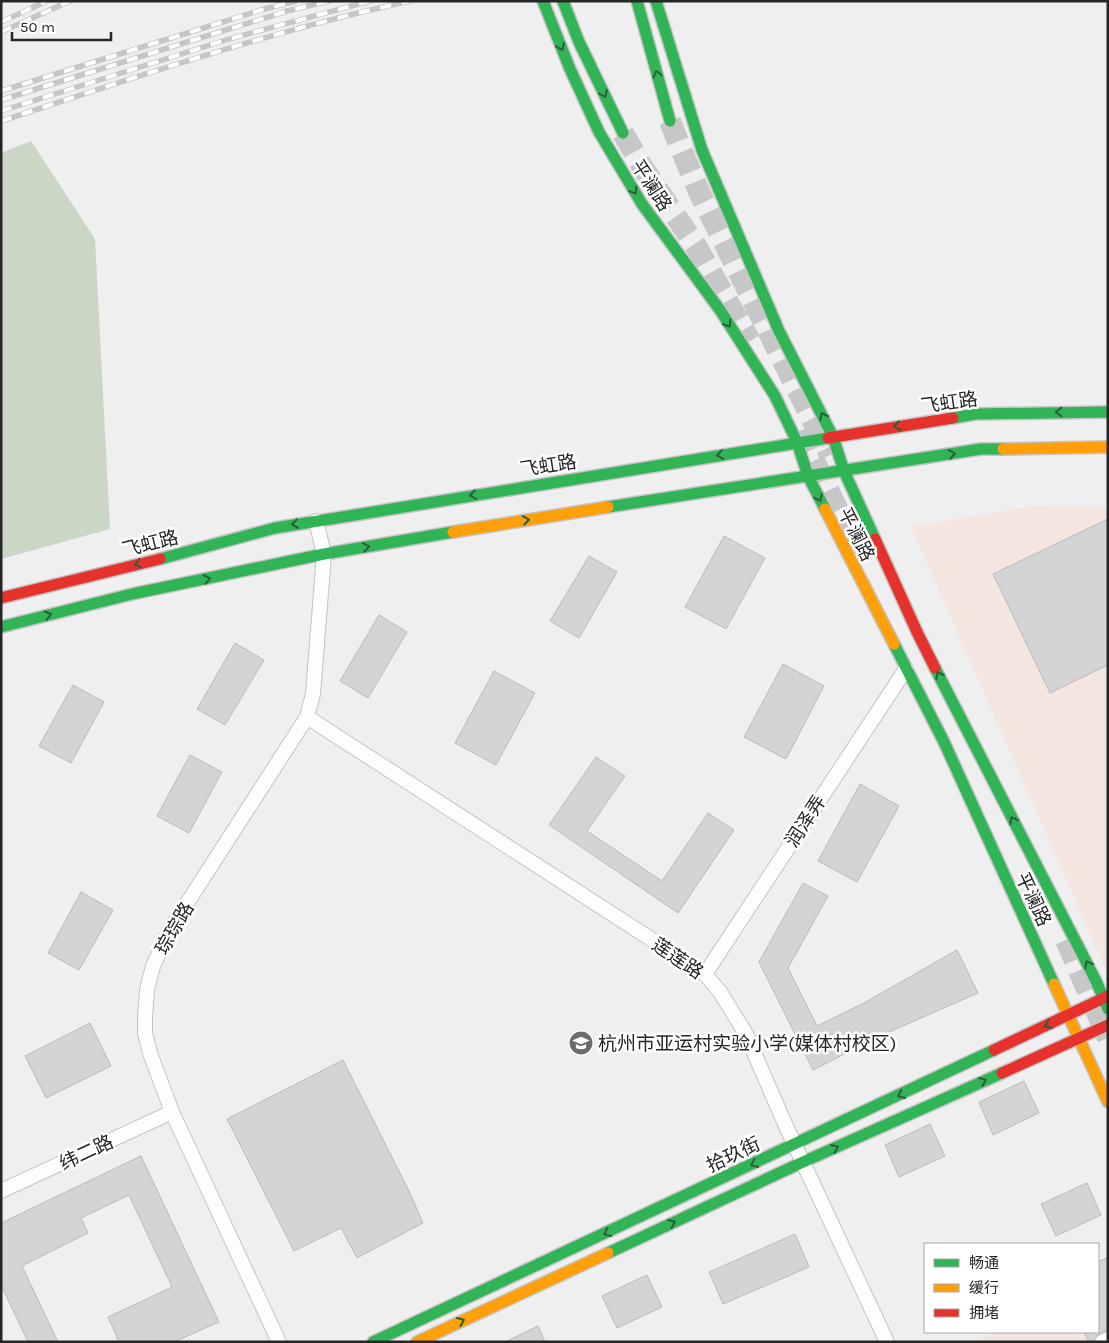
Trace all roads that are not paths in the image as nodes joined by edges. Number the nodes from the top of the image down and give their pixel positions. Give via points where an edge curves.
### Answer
1 (543, 1) edge
2 (563, 1) edge
3 (637, 1) edge
4 (656, 1) edge
5 (670, 120) tunnel mouth
6 (623, 133) tunnel mouth
7 (1108, 412) edge
8 (833, 437) junction
9 (797, 442) junction
10 (1108, 447) edge
11 (844, 471) junction
12 (808, 476) junction
13 (316, 521) junction
14 (324, 554) junction
15 (1, 598) edge
16 (1, 628) edge
17 (906, 669) junction
18 (307, 717) junction
19 (705, 974) junction
20 (1106, 1001) edge
21 (1068, 1016) junction
22 (1108, 1025) edge
23 (1078, 1038) junction
24 (1108, 1102) edge
25 (172, 1112) junction
26 (795, 1145) junction
27 (802, 1162) junction
28 (1, 1191) edge
29 (1108, 1339) edge
30 (278, 1342) edge
31 (373, 1342) edge
32 (417, 1342) edge
33 (888, 1342) edge
34 (1102, 1342) edge

1 -> 9 main road, 平澜路 via 599,132 642,204 720,310 770,388
2 -> 6 main road
5 -> 3 main road
8 -> 4 main road, 平澜路 via 780,331 702,150
7 -> 8 main road, 飞虹路 via 975,414
8 - 9 main road, 飞虹路
8 - 11 main road, 平澜路
9 - 12 main road, 平澜路
9 -> 13 main road, 飞虹路
11 -> 10 main road via 982,450
11 - 12 main road
20 -> 11 main road, 平澜路 via 917,632
14 -> 12 main road
12 -> 17 main road, 平澜路
13 - 14 street, 琮琮路
13 -> 15 main road, 飞虹路 via 275,528
16 -> 14 main road via 132,594
14 - 18 street, 琮琮路 via 313,694
17 - 19 street, 润泽弄
17 - 21 main road, 平澜路 via 944,742
18 - 19 street, 莲莲路
18 - 25 street, 琮琮路 via 171,928 153,966 147,990 145,1033
19 - 26 street, 莲莲路 via 746,1034
20 - 21 main road, 拾玖街
21 - 23 main road, 平澜路
21 -> 26 main road, 拾玖街
22 - 23 main road, 拾玖街
23 - 24 main road, 平澜路
27 -> 23 main road, 拾玖街
25 - 28 street, 纬二路
25 - 30 street, 琮琮路
26 - 27 street, 莲莲路
26 -> 31 main road, 拾玖街
32 -> 27 main road, 拾玖街
27 - 33 street, 莲莲路
29 - 34 street

